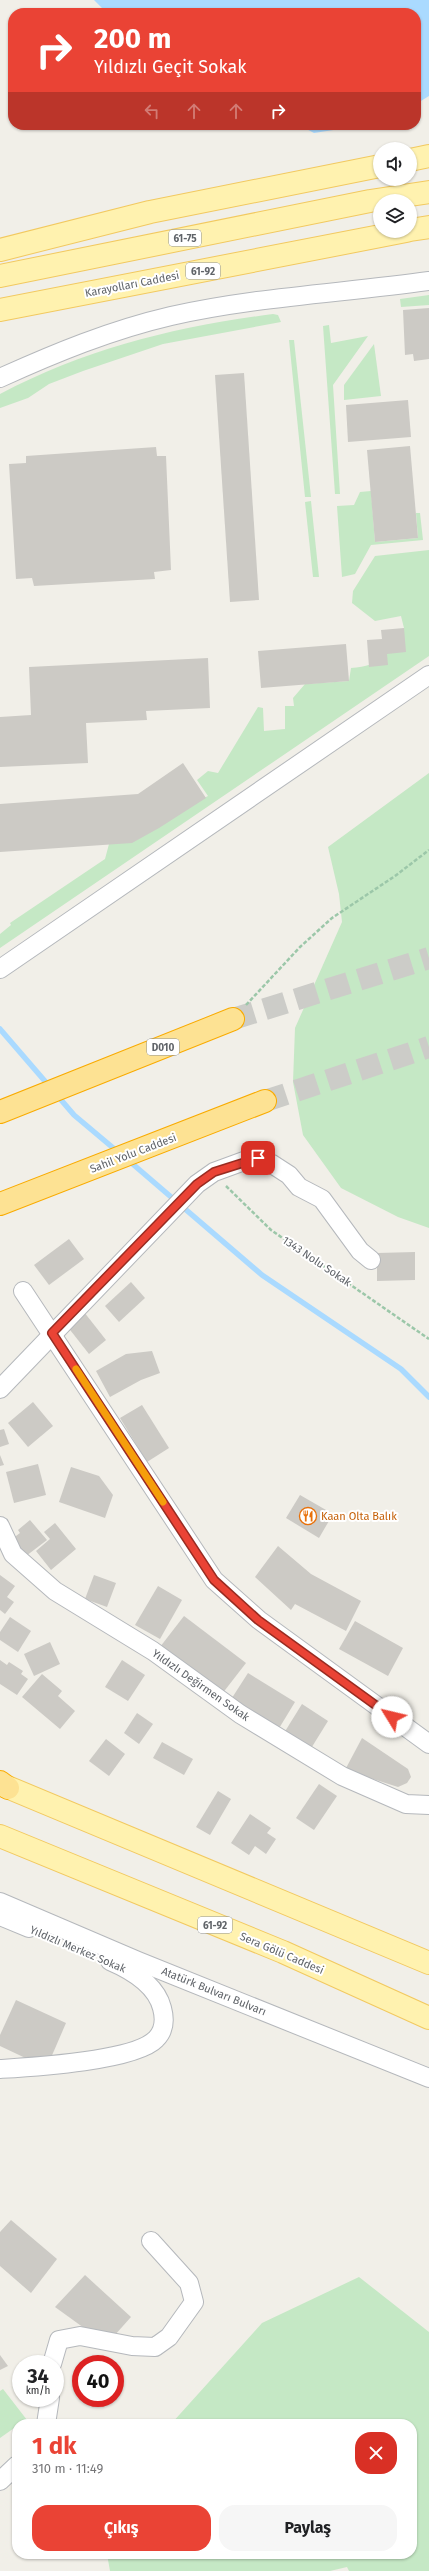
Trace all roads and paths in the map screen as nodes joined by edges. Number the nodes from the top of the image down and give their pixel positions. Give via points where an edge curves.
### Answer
1 (429, 156) edge
2 (417, 159) edge
3 (373, 167) edge
4 (429, 192) edge
5 (429, 227) edge
6 (417, 229) edge
7 (373, 237) edge
8 (0, 250) edge
9 (0, 276) edge
10 (429, 281) edge
11 (0, 310) edge
12 (0, 378) edge
13 (429, 675) edge
14 (429, 850) edge
15 (0, 968) edge
16 (233, 1019) joint
17 (266, 1101) tunnel mouth
18 (0, 1112) edge
19 (214, 1172) junction
20 (60, 1181) junction
21 (0, 1204) edge
22 (0, 1216) edge
23 (371, 1260) dead end
24 (23, 1291) dead end
25 (52, 1333) junction
26 (429, 1339) edge
27 (0, 1389) edge
28 (0, 1526) edge
29 (429, 1744) edge
30 (3, 1785) edge
31 (429, 1805) edge
32 (0, 1836) edge
33 (0, 1902) edge
34 (0, 1916) edge
35 (429, 1963) edge
36 (429, 2018) edge
37 (0, 2068) edge
38 (429, 2078) edge
39 (151, 2241) dead end
40 (55, 2355) edge
41 (49, 2407) edge
42 (47, 2419) edge
43 (12, 2470) edge
44 (0, 2481) edge

1 - 2 main road
3 - 8 main road via 150,212
4 - 9 main road, 61-75
5 - 6 main road
7 - 11 main road, Karayolları Caddesi / 61-92
10 - 12 street via 170,316 119,330 56,352
13 - 15 street
14 - 16 path via 332,918 300,947
16 - 18 highway, D010
17 - 20 highway, Sahil Yolu Caddesi
19 - 23 street via 258,1158 272,1164 289,1175 299,1187 322,1199 360,1251
19 - 25 street via 197,1184
19 - 26 path, 1343 Nolu Sokak via 271,1230
20 - 21 highway, Sahil Yolu Caddesi
20 - 22 highway
24 - 25 street
25 - 27 street
25 - 29 street via 214,1580 258,1620
28 - 31 street, Yıldızlı Değirmen Sokak via 13,1554 55,1591 153,1651 240,1714 342,1776 406,1804
30 - 35 main road
32 - 36 main road, Sera Gölü Caddesi / 61-92 via 283,1952
33 - 38 street, Atatürk Bulvarı Bulvarı via 138,1961
34 - 37 street, Yıldızlı Merkez Sokak via 123,1966 151,1985 162,2007 164,2025 156,2039 142,2048 66,2065
39 - 40 street via 189,2283 194,2302 169,2338 155,2347 132,2346 80,2336 59,2340
41 - 42 street
43 - 44 street

